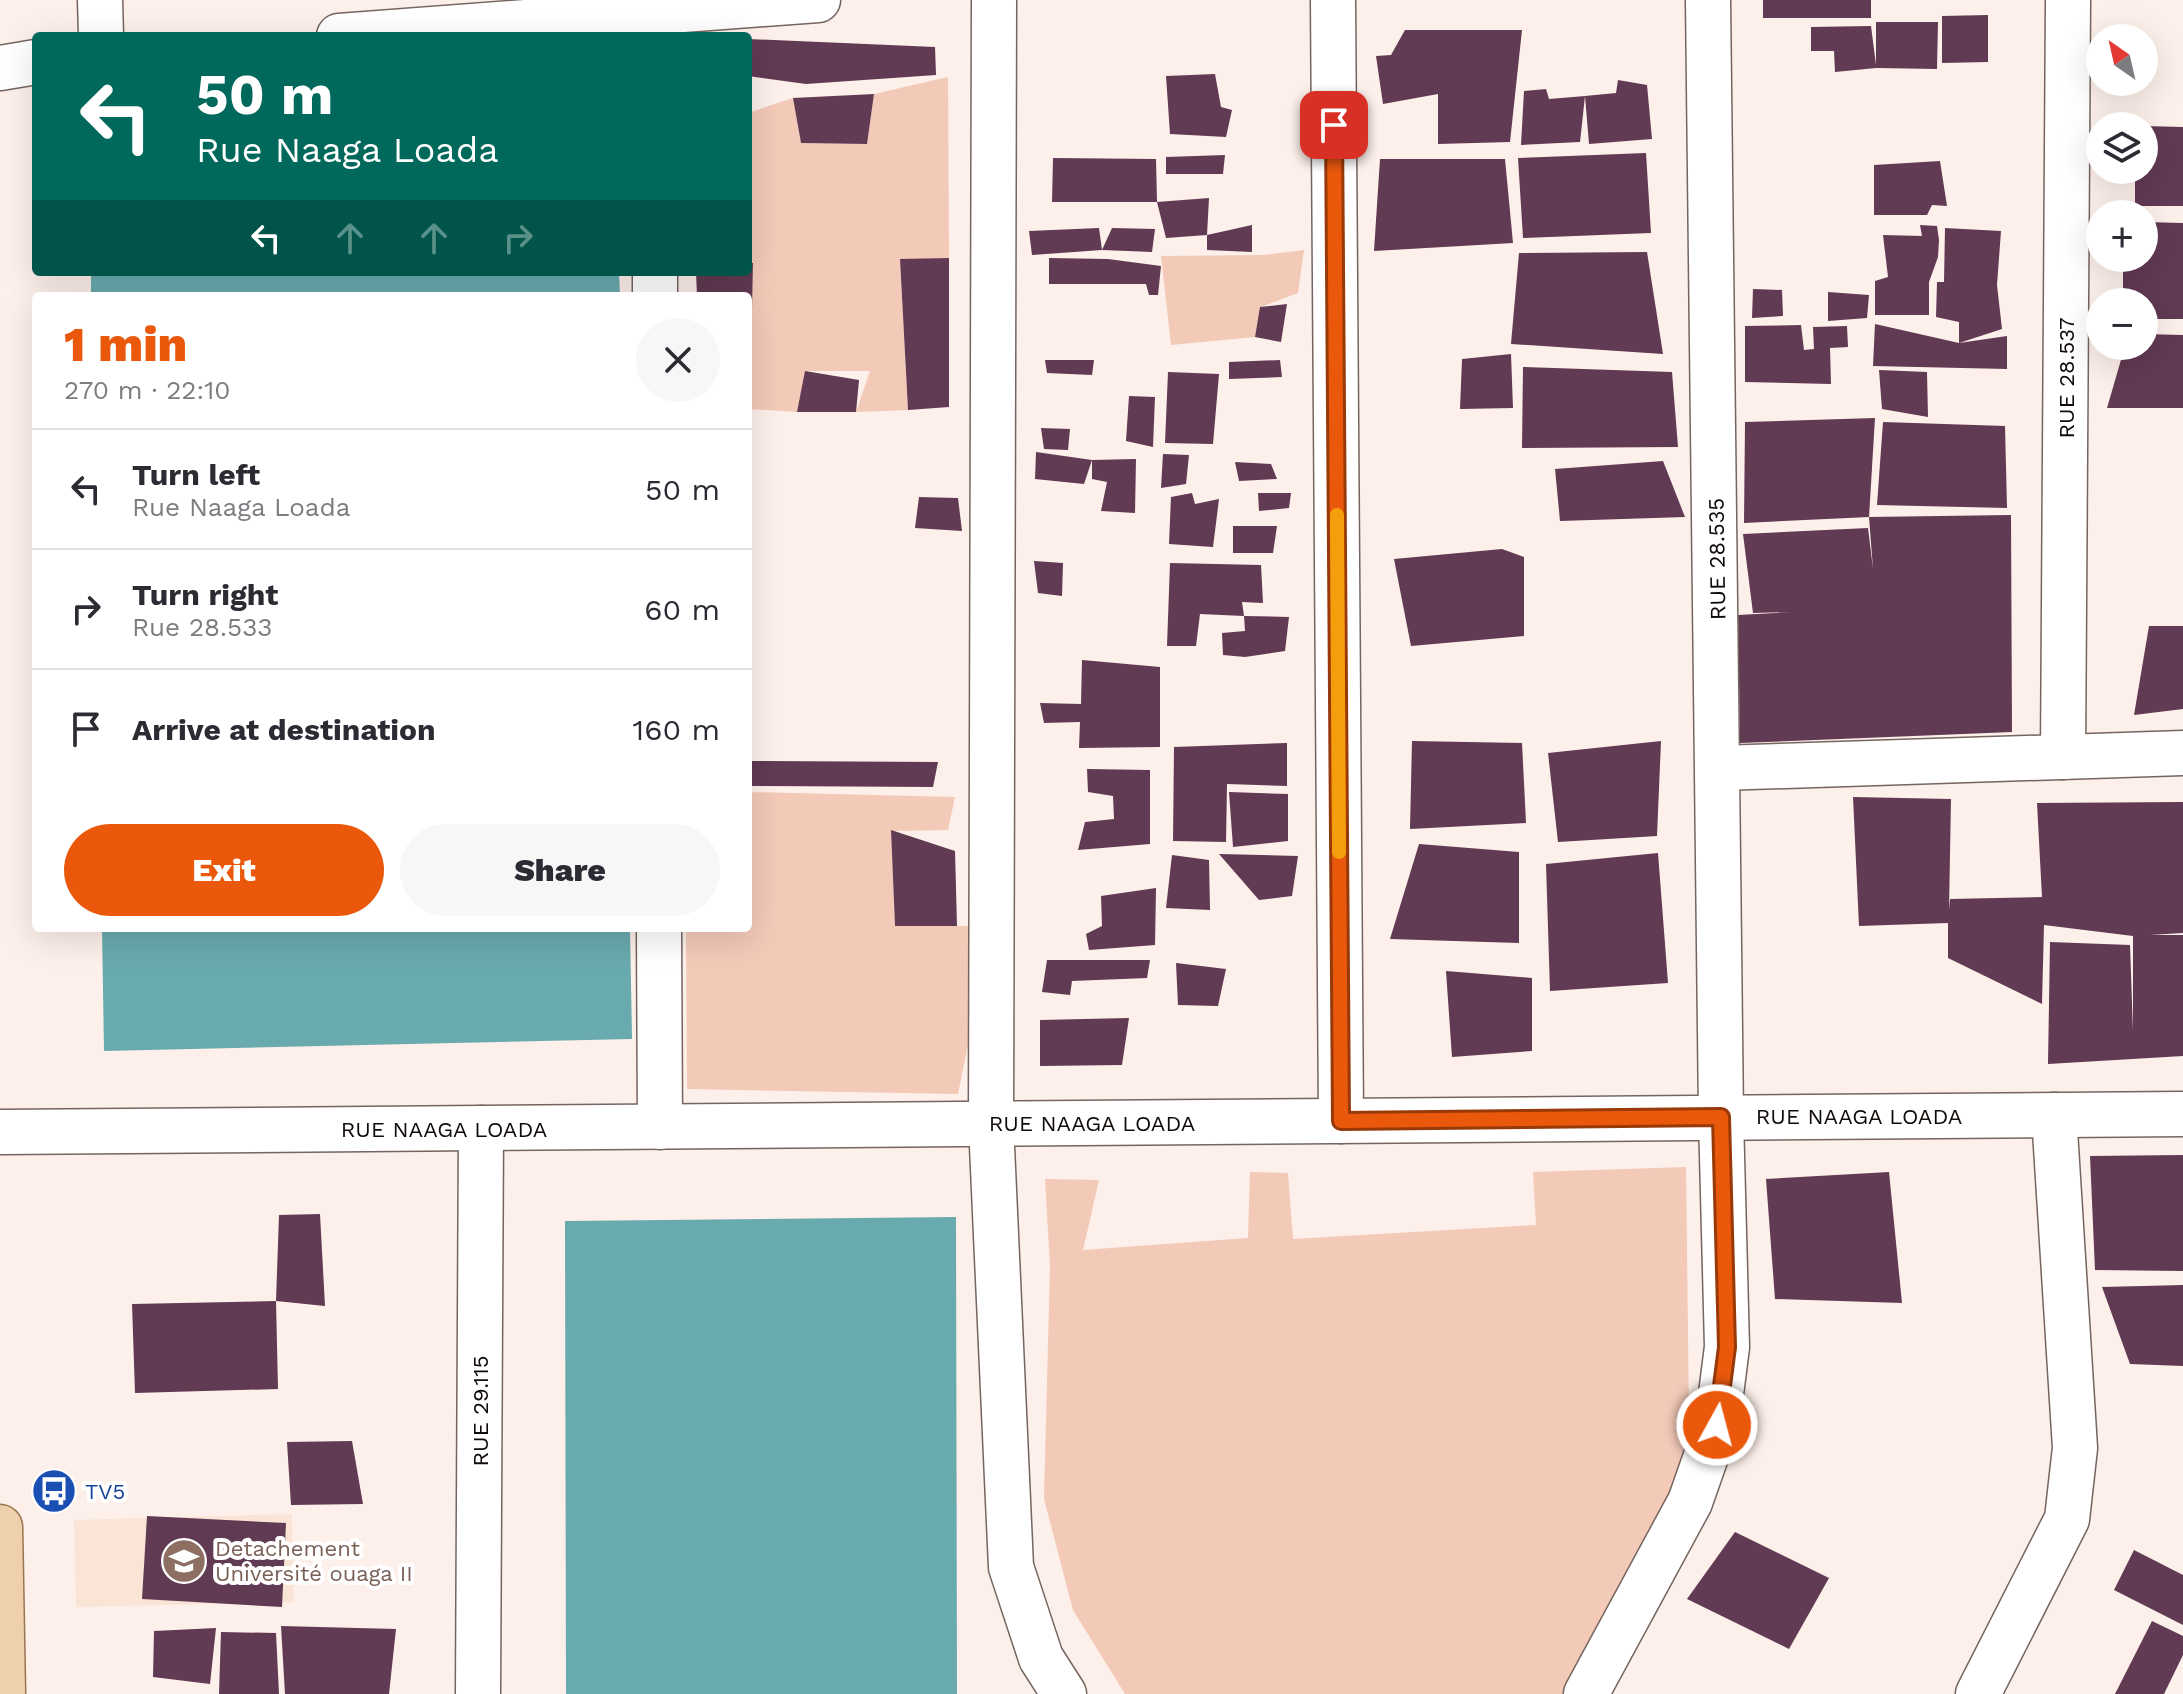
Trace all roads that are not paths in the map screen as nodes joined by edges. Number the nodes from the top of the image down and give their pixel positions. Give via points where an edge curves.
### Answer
1 (100, 0) edge
2 (818, 0) edge
3 (994, 0) edge
4 (1333, 0) edge
5 (1708, 0) edge
6 (2068, 0) edge
7 (654, 24) edge
8 (101, 32) edge
9 (444, 32) edge
10 (32, 63) edge
11 (0, 68) edge
12 (2183, 753) edge
13 (2063, 757) junction
14 (1720, 768) junction
15 (659, 932) edge
16 (2183, 1114) edge
17 (2054, 1115) junction
18 (1721, 1117) junction
19 (1341, 1121) junction
20 (991, 1124) junction
21 (660, 1127) junction
22 (481, 1128) junction
23 (0, 1132) edge
24 (0, 1527) edge
25 (3, 1694) edge
26 (478, 1694) edge
27 (1064, 1694) edge
28 (1586, 1694) edge
29 (1978, 1694) edge

1 - 8 street
2 - 7 street
3 - 20 street
4 - 19 street
5 - 14 street, RUE 28.535
6 - 13 street, RUE 28.537
7 - 9 street
10 - 11 street
12 - 13 street
13 - 14 street
14 - 18 street, RUE 28.535
15 - 21 street
16 - 17 street, RUE NAAGA LOADA
17 - 18 street, RUE NAAGA LOADA
17 - 29 street via 2075,1448 2067,1519
18 - 19 street, RUE NAAGA LOADA
18 - 28 street, RUE 28.535 via 1727,1347 1717,1425 1690,1502
19 - 20 street, RUE NAAGA LOADA
20 - 21 street, RUE NAAGA LOADA
20 - 27 street via 1011,1567 1041,1658
21 - 22 street, RUE NAAGA LOADA
22 - 23 street, RUE NAAGA LOADA
22 - 26 street, RUE 29.115
24 - 25 main road

